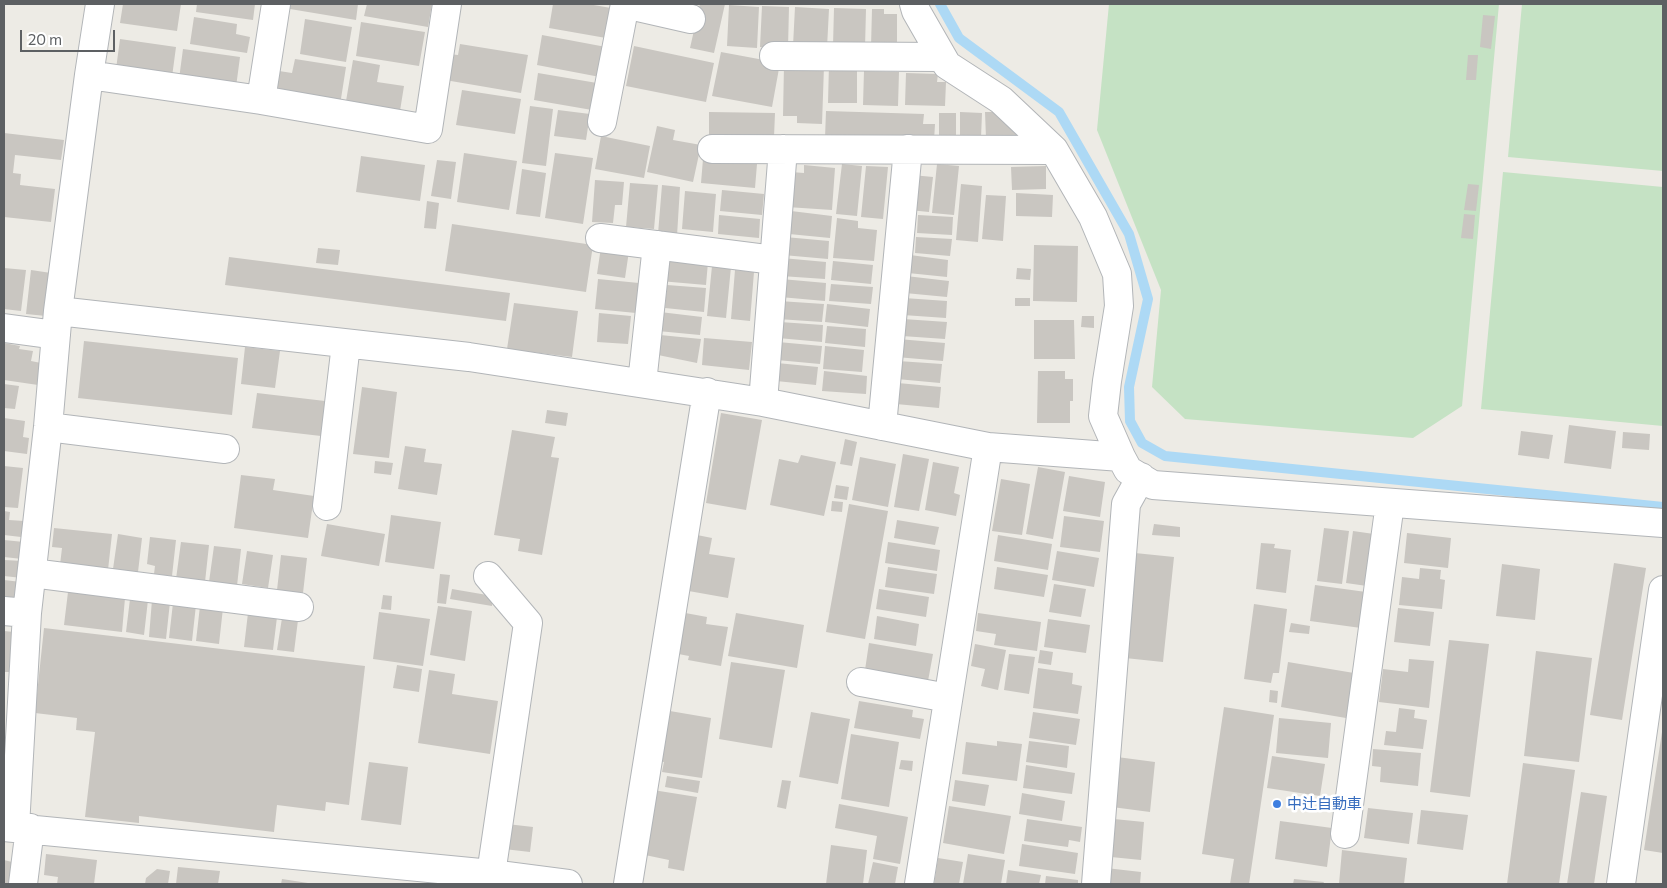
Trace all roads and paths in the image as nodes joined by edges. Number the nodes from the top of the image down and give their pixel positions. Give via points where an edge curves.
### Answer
1 (100, 4) edge
2 (276, 4) edge
3 (447, 4) edge
4 (625, 4) edge
5 (914, 4) edge
6 (691, 19) dead end
7 (774, 56) dead end
8 (942, 57) junction
9 (89, 76) junction
10 (261, 100) junction
11 (602, 122) dead end
12 (712, 149) dead end
13 (783, 149) junction
14 (908, 150) junction
15 (1054, 150) junction
16 (600, 238) dead end
17 (657, 245) junction
18 (774, 260) junction
19 (57, 323) junction
20 (4, 328) edge
21 (346, 344) junction
22 (642, 383) junction
23 (707, 392) junction
24 (764, 402) junction
25 (882, 426) junction
26 (48, 427) junction
27 (988, 447) junction
28 (225, 449) dead end
29 (1121, 457) junction
30 (1141, 477) junction
31 (1390, 503) junction
32 (328, 506) dead end
33 (1663, 524) edge
34 (32, 573) junction
35 (488, 576) dead end
36 (1663, 590) edge
37 (299, 607) dead end
38 (15, 612) edge
39 (861, 682) dead end
40 (948, 698) junction
41 (16, 827) edge
42 (1345, 834) dead end
43 (491, 874) junction
44 (519, 881) edge
45 (22, 884) edge
46 (568, 884) edge
47 (628, 884) edge
48 (919, 884) edge
49 (1096, 884) edge
50 (1621, 884) edge

1 - 9 street
2 - 10 street
3 - 10 street via 428,129
4 - 6 street
4 - 11 street
5 - 8 street
7 - 8 street
8 - 15 street via 946,65 1001,100
9 - 10 street
9 - 19 street
12 - 13 street
13 - 14 street
13 - 18 street
14 - 15 street
14 - 25 street
15 - 29 street via 1093,217 1117,274 1119,306 1103,416
16 - 17 street
17 - 18 street
17 - 22 street
18 - 24 street
19 - 20 street
19 - 21 street
19 - 26 street
21 - 22 street via 469,357
21 - 32 street
22 - 23 street
23 - 24 street
23 - 47 street
24 - 25 street
25 - 27 street
26 - 28 street
26 - 34 street
27 - 29 street
27 - 40 street
29 - 30 street via 1128,470
30 - 31 street via 1153,485
30 - 49 street via 1126,504
31 - 33 street
31 - 42 street
34 - 37 street
34 - 38 street
35 - 43 street via 528,624
36 - 50 street
38 - 41 street
39 - 40 street
40 - 48 street
41 - 43 street
41 - 45 street
43 - 44 street
44 - 46 street

